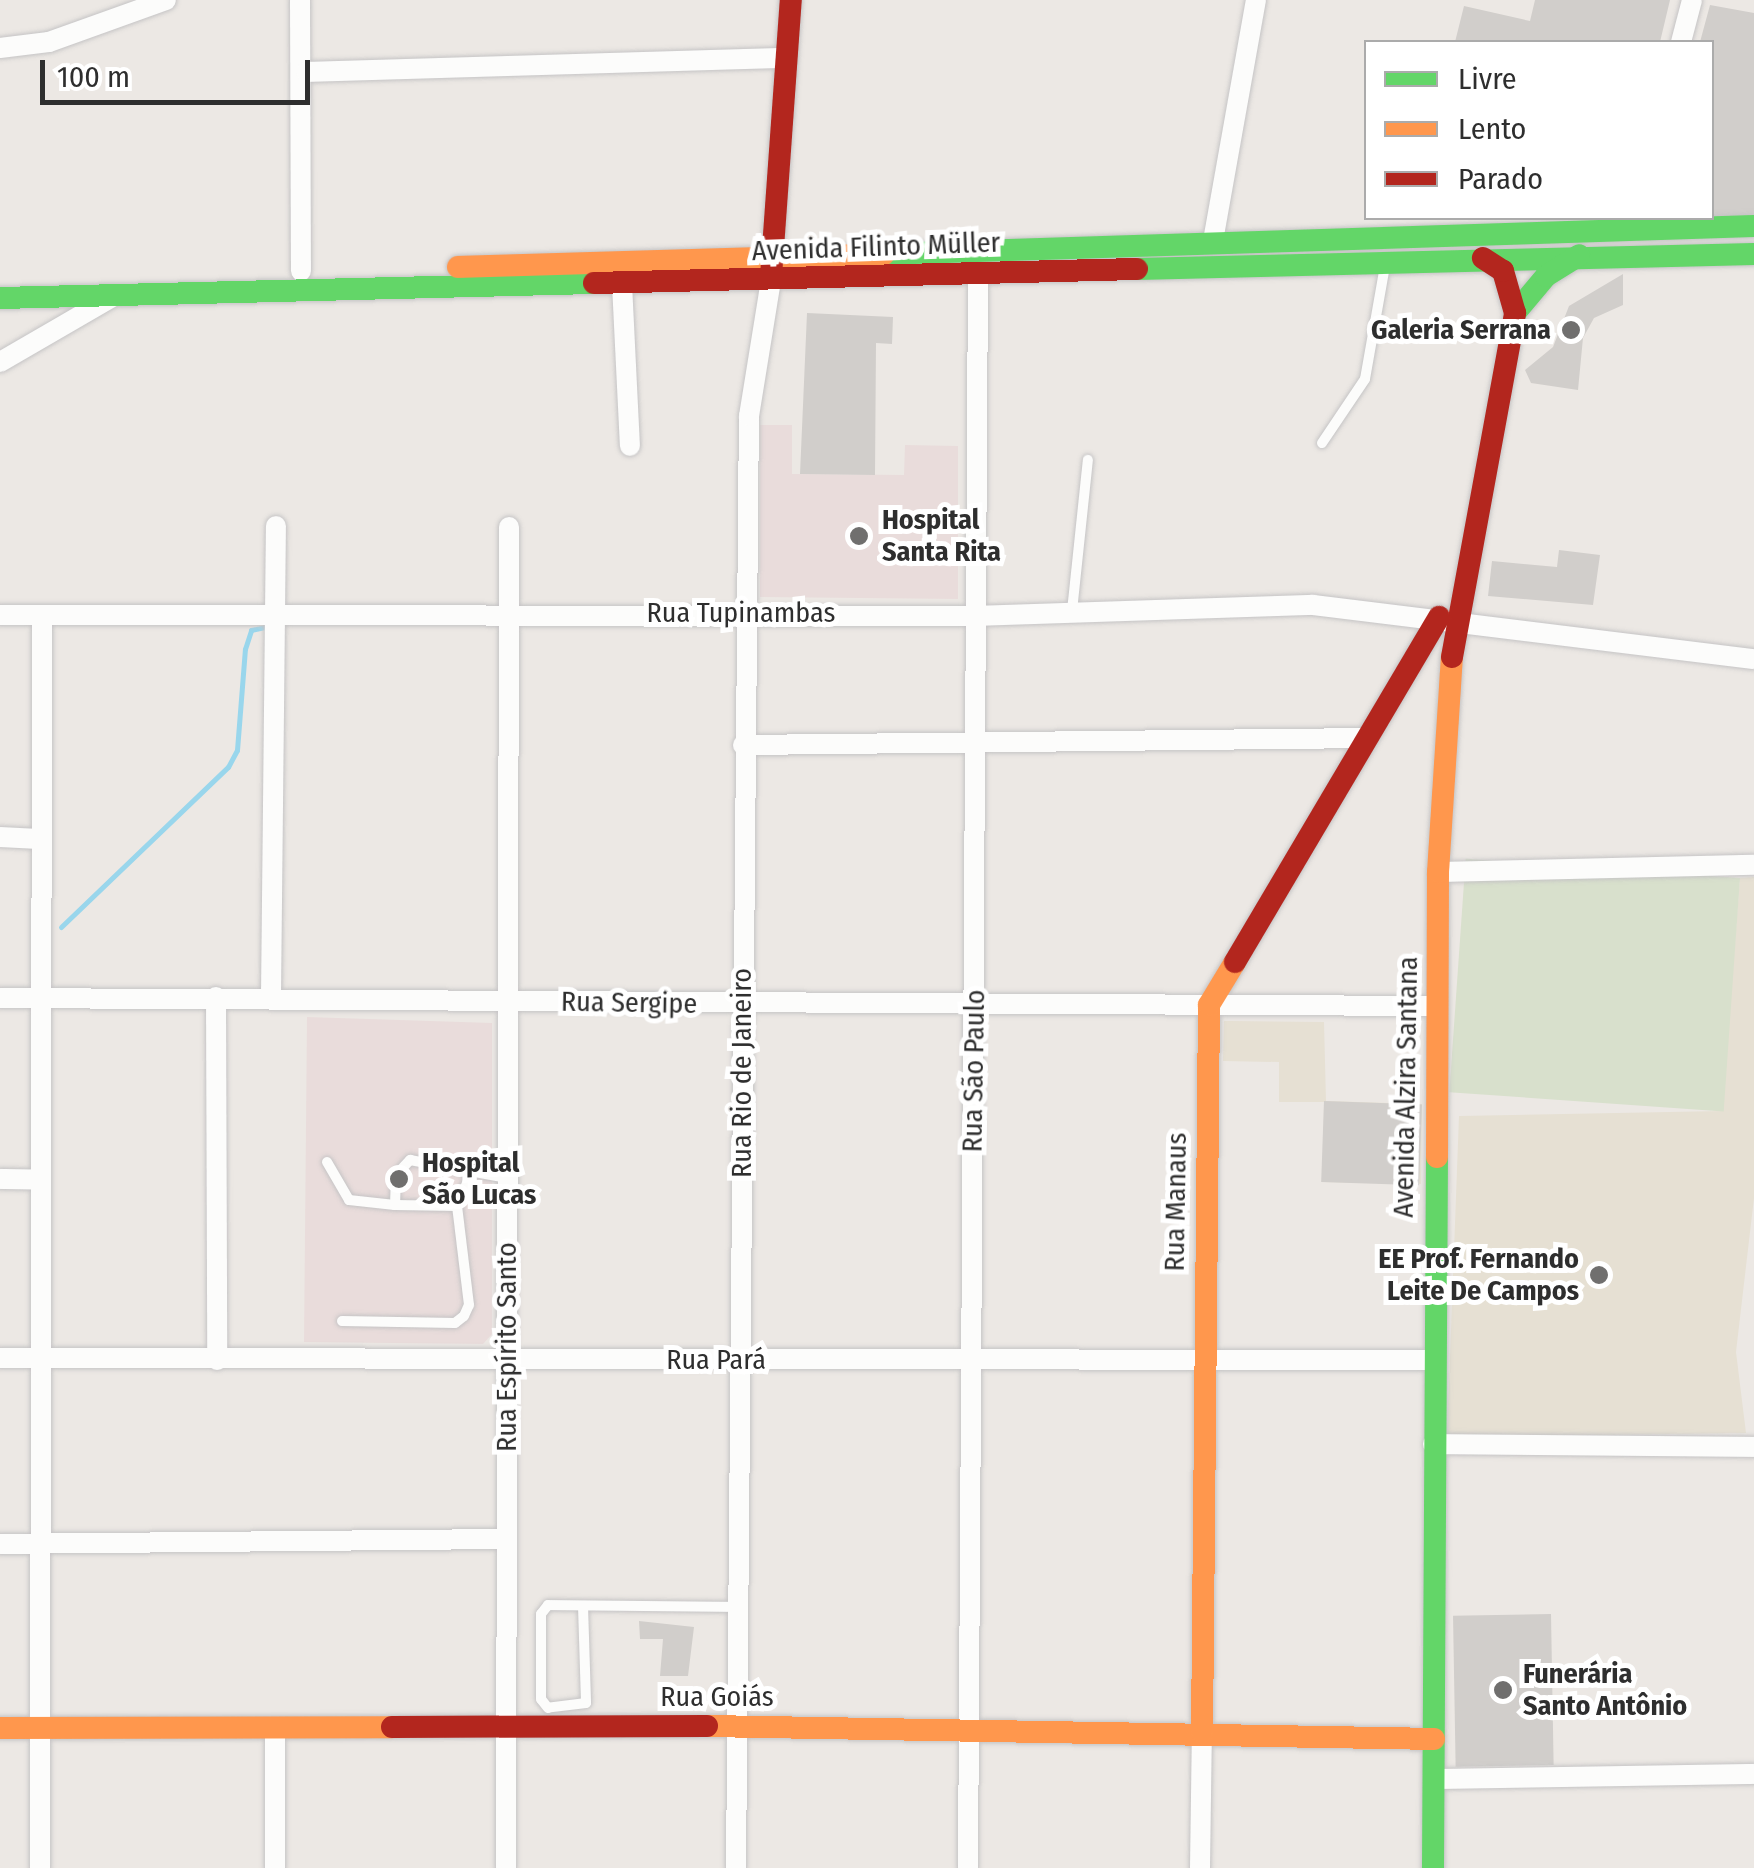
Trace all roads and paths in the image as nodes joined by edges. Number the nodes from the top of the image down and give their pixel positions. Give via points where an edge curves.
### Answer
1 (166, 0) edge
2 (300, 0) edge
3 (791, 0) edge
4 (1256, 0) edge
5 (1692, 0) edge
6 (1682, 40) edge
7 (0, 48) edge
8 (786, 58) junction
9 (306, 72) junction
10 (1634, 223) edge
11 (1754, 226) edge
12 (1213, 241) junction
13 (1754, 254) edge
14 (1575, 256) junction
15 (1483, 258) junction
16 (1386, 259) junction
17 (1649, 260) junction
18 (772, 269) junction
19 (301, 271) junction
20 (978, 274) junction
21 (0, 279) edge
22 (622, 284) junction
23 (116, 294) junction
24 (0, 298) edge
25 (1515, 312) junction
26 (0, 362) edge
27 (1322, 443) dead end
28 (630, 446) dead end
29 (1088, 460) dead end
30 (276, 526) dead end
31 (509, 526) dead end
32 (1072, 610) junction
33 (746, 611) junction
34 (510, 614) junction
35 (0, 615) edge
36 (274, 616) junction
37 (976, 616) junction
38 (1447, 617) junction
39 (42, 618) junction
40 (1754, 659) edge
41 (1366, 738) junction
42 (743, 744) junction
43 (974, 745) junction
44 (0, 837) edge
45 (39, 839) junction
46 (1754, 865) edge
47 (1438, 872) junction
48 (271, 996) junction
49 (216, 997) junction
50 (0, 998) edge
51 (37, 998) junction
52 (508, 1002) junction
53 (742, 1004) junction
54 (974, 1005) junction
55 (1209, 1005) junction
56 (1438, 1006) junction
57 (328, 1162) dead end
58 (470, 1176) junction
59 (507, 1178) junction
60 (0, 1180) edge
61 (39, 1180) junction
62 (394, 1205) junction
63 (457, 1206) junction
64 (342, 1321) dead end
65 (0, 1358) edge
66 (41, 1358) junction
67 (970, 1358) junction
68 (217, 1360) junction
69 (743, 1360) junction
70 (1204, 1360) junction
71 (1432, 1360) junction
72 (506, 1361) junction
73 (1433, 1444) junction
74 (1754, 1447) edge
75 (507, 1539) junction
76 (41, 1543) junction
77 (0, 1544) edge
78 (582, 1606) junction
79 (738, 1607) junction
80 (735, 1726) junction
81 (504, 1727) junction
82 (0, 1728) edge
83 (40, 1728) junction
84 (274, 1728) junction
85 (968, 1730) junction
86 (1202, 1732) junction
87 (1434, 1738) junction
88 (1754, 1774) edge
89 (1434, 1779) junction
90 (40, 1868) edge
91 (275, 1868) edge
92 (506, 1868) edge
93 (736, 1868) edge
94 (968, 1868) edge
95 (1200, 1868) edge
96 (1433, 1868) edge

1 - 7 street via 93,30
2 - 9 street
3 - 8 main road
4 - 12 street
5 - 6 street
8 - 9 street
8 - 18 main road
9 - 19 street
10 - 11 main road, Avenida Filinto Müller
10 - 12 main road, Avenida Filinto Müller
10 - 14 main road
10 - 17 street via 1634,247
12 - 18 main road, Avenida Filinto Müller
13 - 17 main road, Avenida Filinto Müller
14 - 15 main road, Avenida Filinto Müller
14 - 17 main road, Avenida Filinto Müller
14 - 25 main road
15 - 16 main road, Avenida Filinto Müller
15 - 25 main road via 1503,272
16 - 20 main road, Avenida Filinto Müller
16 - 27 lane via 1365,379
18 - 19 main road, Avenida Filinto Müller via 746,259
18 - 20 main road, Avenida Filinto Müller
18 - 22 main road, Avenida Filinto Müller
18 - 33 street, Rua Rio de Janeiro via 749,416
19 - 21 main road, Avenida Filinto Müller
20 - 37 street, Rua São Paulo
22 - 23 main road, Avenida Filinto Müller
22 - 28 street
23 - 24 main road, Avenida Filinto Müller
23 - 26 street via 69,329
25 - 38 main road, Avenida Alzira Santana
29 - 32 lane
30 - 36 street
31 - 34 street, Rua Espírito Santo
32 - 37 street, Rua Tupinambas
32 - 38 street, Rua Tupinambas via 1213,602
33 - 34 street, Rua Tupinambas
33 - 37 street, Rua Tupinambas
33 - 42 street, Rua Rio de Janeiro
34 - 36 street, Rua Tupinambas
34 - 52 street, Rua Espírito Santo
35 - 39 street, Rua Tupinambas
36 - 39 street, Rua Tupinambas
36 - 48 street
37 - 43 street, Rua São Paulo
38 - 40 street, Rua Tupinambas
38 - 41 main road, Rua Manaus
38 - 47 main road, Avenida Alzira Santana
39 - 45 street
41 - 43 street
41 - 55 main road, Rua Manaus
42 - 43 street
42 - 53 street, Rua Rio de Janeiro
43 - 54 street, Rua São Paulo
44 - 45 street
45 - 51 street
46 - 47 street
47 - 56 main road, Avenida Alzira Santana
48 - 49 street, Rua Sergipe
48 - 52 street, Rua Sergipe
49 - 51 street, Rua Sergipe
49 - 68 street
50 - 51 street, Rua Sergipe
51 - 61 street
52 - 53 street, Rua Sergipe
52 - 59 street, Rua Espírito Santo
53 - 54 street, Rua Sergipe
53 - 69 street, Rua Rio de Janeiro
54 - 55 street, Rua Sergipe
54 - 67 street, Rua São Paulo
55 - 56 street, Rua Sergipe
55 - 70 main road, Rua Manaus
56 - 71 main road, Avenida Alzira Santana
57 - 62 lane via 350,1200
58 - 59 lane
58 - 62 lane via 410,1160 396,1175
58 - 63 lane
59 - 72 street, Rua Espírito Santo
60 - 61 street
61 - 66 street
62 - 63 lane
63 - 64 lane via 469,1305 464,1316 455,1323
65 - 66 street, Rua Pará
66 - 68 street, Rua Pará
66 - 76 street
67 - 69 street, Rua Pará
67 - 70 street, Rua Pará
67 - 85 street, Rua São Paulo
68 - 72 street, Rua Pará
69 - 72 street, Rua Pará
69 - 79 street, Rua Rio de Janeiro
70 - 71 street, Rua Pará
70 - 86 main road, Rua Manaus
71 - 73 main road, Avenida Alzira Santana
72 - 75 street, Rua Espírito Santo
73 - 74 street
73 - 87 main road, Avenida Alzira Santana
75 - 76 street
75 - 81 street, Rua Espírito Santo
76 - 77 street
76 - 83 street
78 - 78 lane via 586,1703 548,1708 541,1699 541,1614 548,1605
78 - 79 lane
79 - 80 street, Rua Rio de Janeiro
80 - 81 main road, Rua Goiás
80 - 85 main road, Rua Goiás
80 - 93 street, Rua Rio de Janeiro
81 - 84 main road, Rua Goiás
81 - 92 street, Rua Espírito Santo
82 - 83 main road, Rua Goiás
83 - 84 main road, Rua Goiás
83 - 90 street
84 - 91 street
85 - 86 main road, Rua Goiás
85 - 94 street, Rua São Paulo
86 - 87 main road, Rua Goiás
86 - 95 street, Rua Manaus
87 - 89 main road, Avenida Alzira Santana
88 - 89 street
89 - 96 main road, Avenida Alzira Santana

